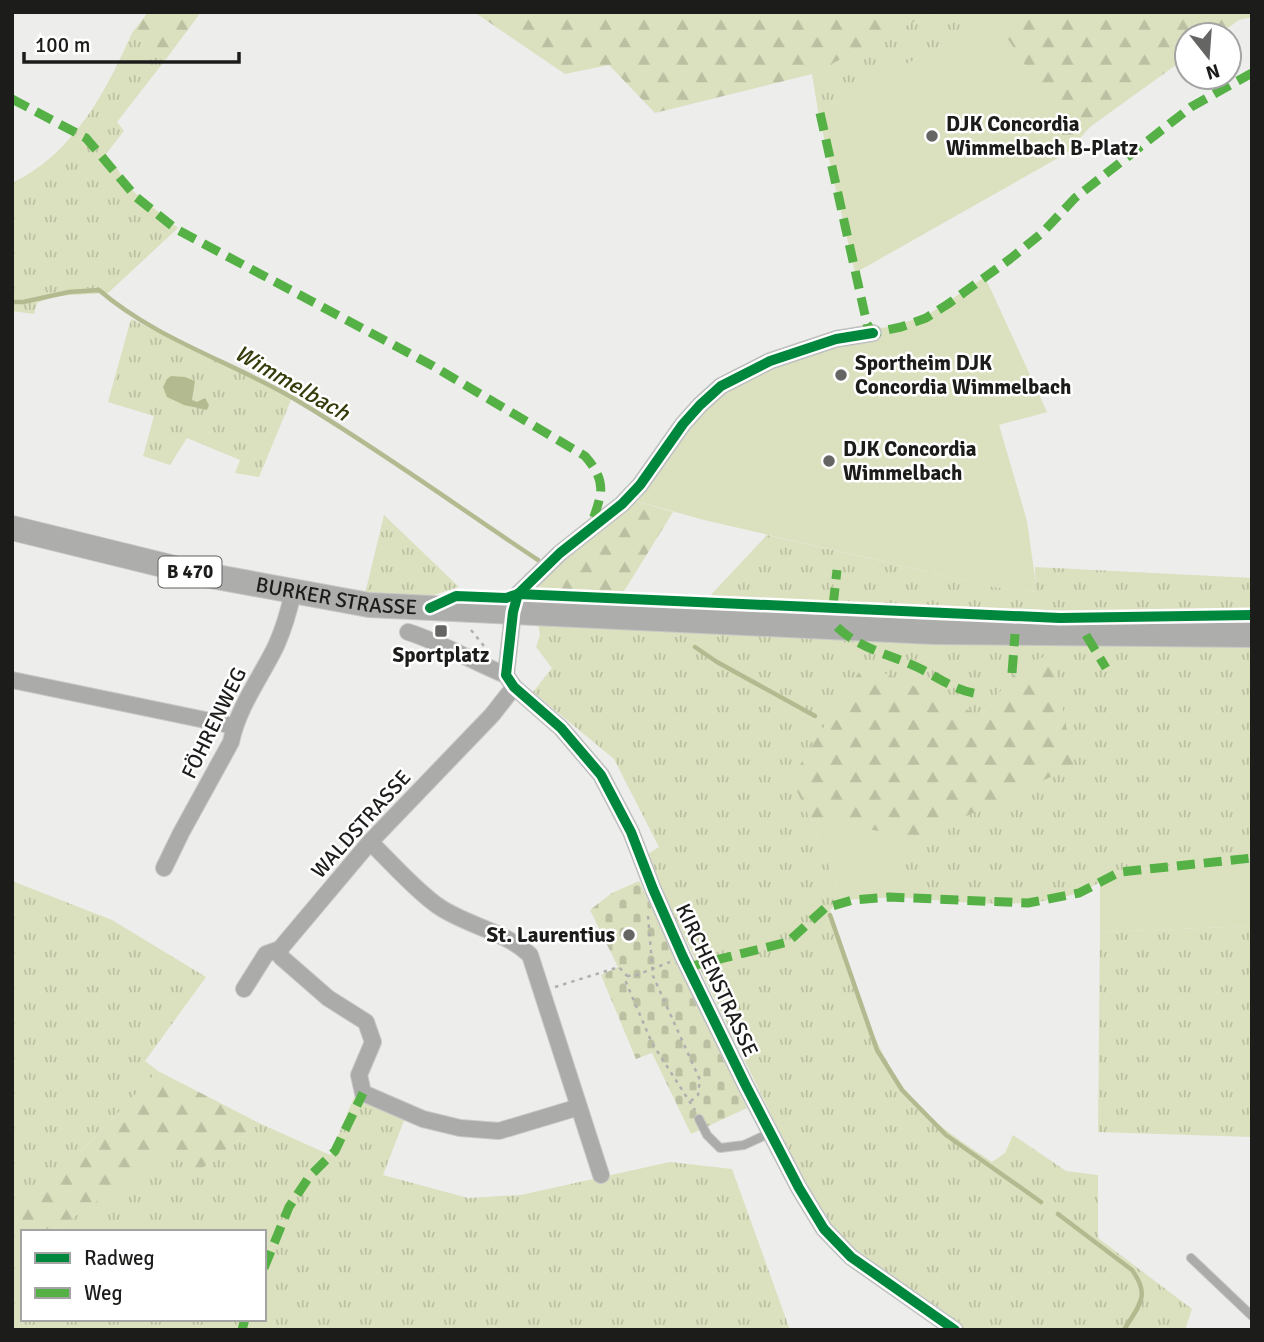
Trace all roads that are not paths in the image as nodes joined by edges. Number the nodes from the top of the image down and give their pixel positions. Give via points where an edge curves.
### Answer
1 (873, 333) dead end
2 (12, 528) edge
3 (293, 592) junction
4 (513, 612) junction
5 (408, 632) dead end
6 (1252, 635) edge
7 (12, 680) edge
8 (510, 681) junction
9 (234, 726) junction
10 (370, 842) junction
11 (164, 868) dead end
12 (280, 950) junction
13 (244, 989) dead end
14 (579, 1107) junction
15 (699, 1119) road end
16 (770, 1133) junction
17 (601, 1175) dead end
18 (1191, 1258) dead end
19 (1252, 1316) edge
20 (955, 1330) edge

1 - 4 street via 804,349 721,386 683,424 622,504 528,584
2 - 3 main road, BURKER STRASSE / B 470
3 - 4 main road, BURKER STRASSE / B 470 via 369,606
3 - 9 street, FÖHRENWEG via 276,645
4 - 6 main road, BURKER STRASSE / B 470 via 933,632
4 - 8 street
5 - 8 street, KIRCHENSTRASSE via 437,641
7 - 9 street
8 - 10 street, WALDSTRASSE via 492,715
8 - 16 street, KIRCHENSTRASSE via 561,728 601,775 631,832 683,957
9 - 11 street, FÖHRENWEG via 231,742
10 - 12 street, WALDSTRASSE
10 - 14 street via 438,905 518,943 530,955
12 - 13 street, WALDSTRASSE via 266,954
12 - 14 street via 281,957 328,999 366,1022 373,1042 359,1075 363,1093 423,1119 499,1131
14 - 17 street
15 - 16 lane via 720,1148 744,1145
16 - 20 street, KIRCHENSTRASSE via 824,1229 851,1257
18 - 19 lane

